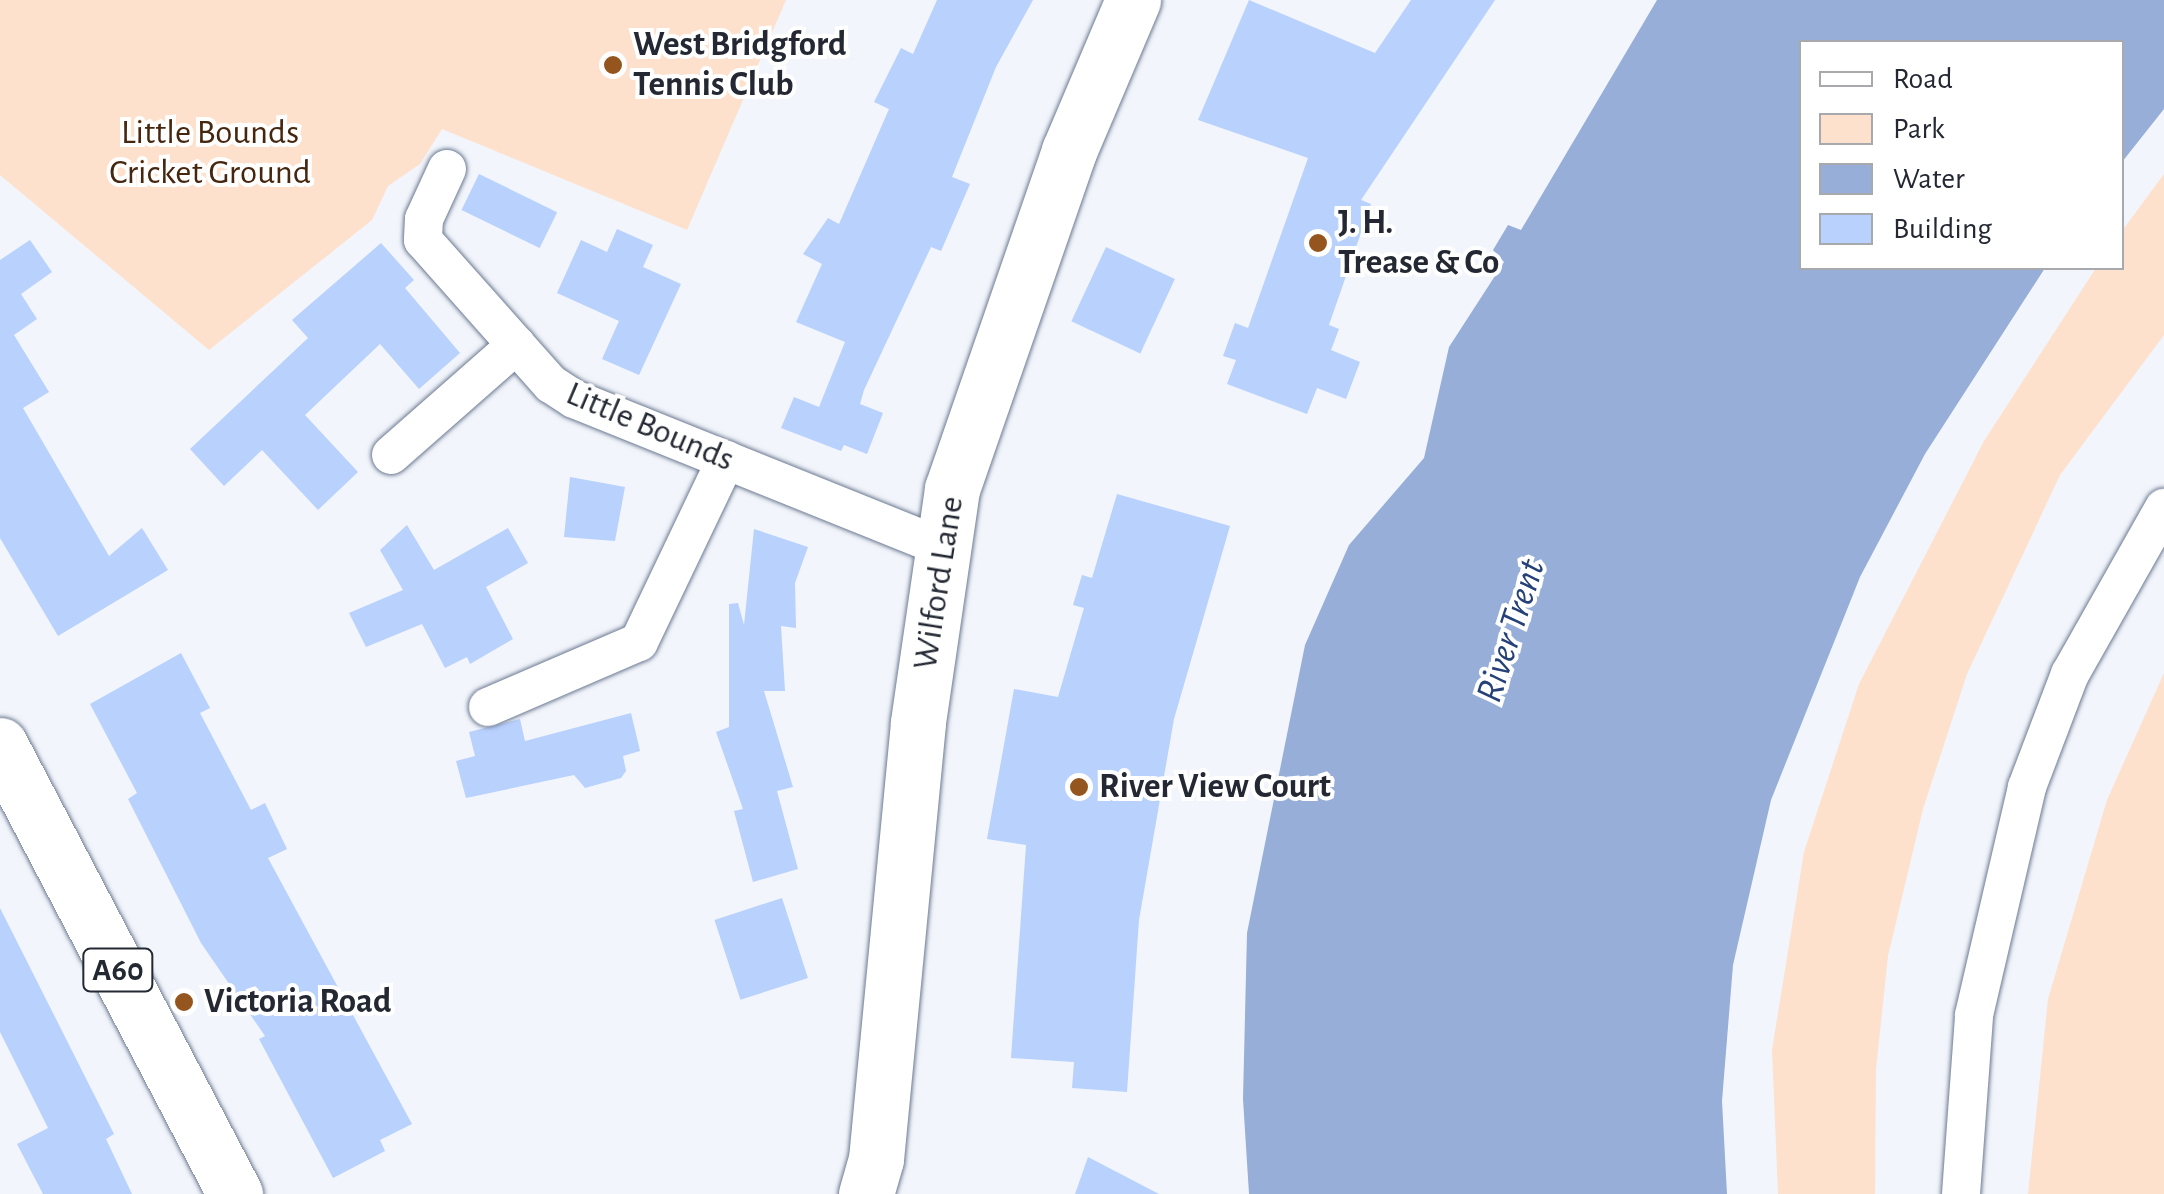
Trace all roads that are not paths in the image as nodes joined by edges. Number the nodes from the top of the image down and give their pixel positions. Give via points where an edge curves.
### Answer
1 (1133, 0) edge
2 (447, 169) dead end
3 (516, 345) junction
4 (390, 455) dead end
5 (726, 460) junction
6 (2164, 508) edge
7 (943, 547) junction
8 (488, 707) dead end
9 (0, 746) edge
10 (235, 1194) edge
11 (866, 1194) edge
12 (1962, 1194) edge

1 - 7 main road, Wilford Lane via 1069,151 972,417
2 - 3 street, Little Bounds via 424,220 424,240
3 - 4 street
3 - 5 street, Little Bounds via 574,399
5 - 7 street, Little Bounds
5 - 8 street via 638,642
6 - 12 street via 2070,674 2026,787 1974,1015
7 - 11 main road, Wilford Lane via 918,722 876,1159
9 - 10 main road, A60

